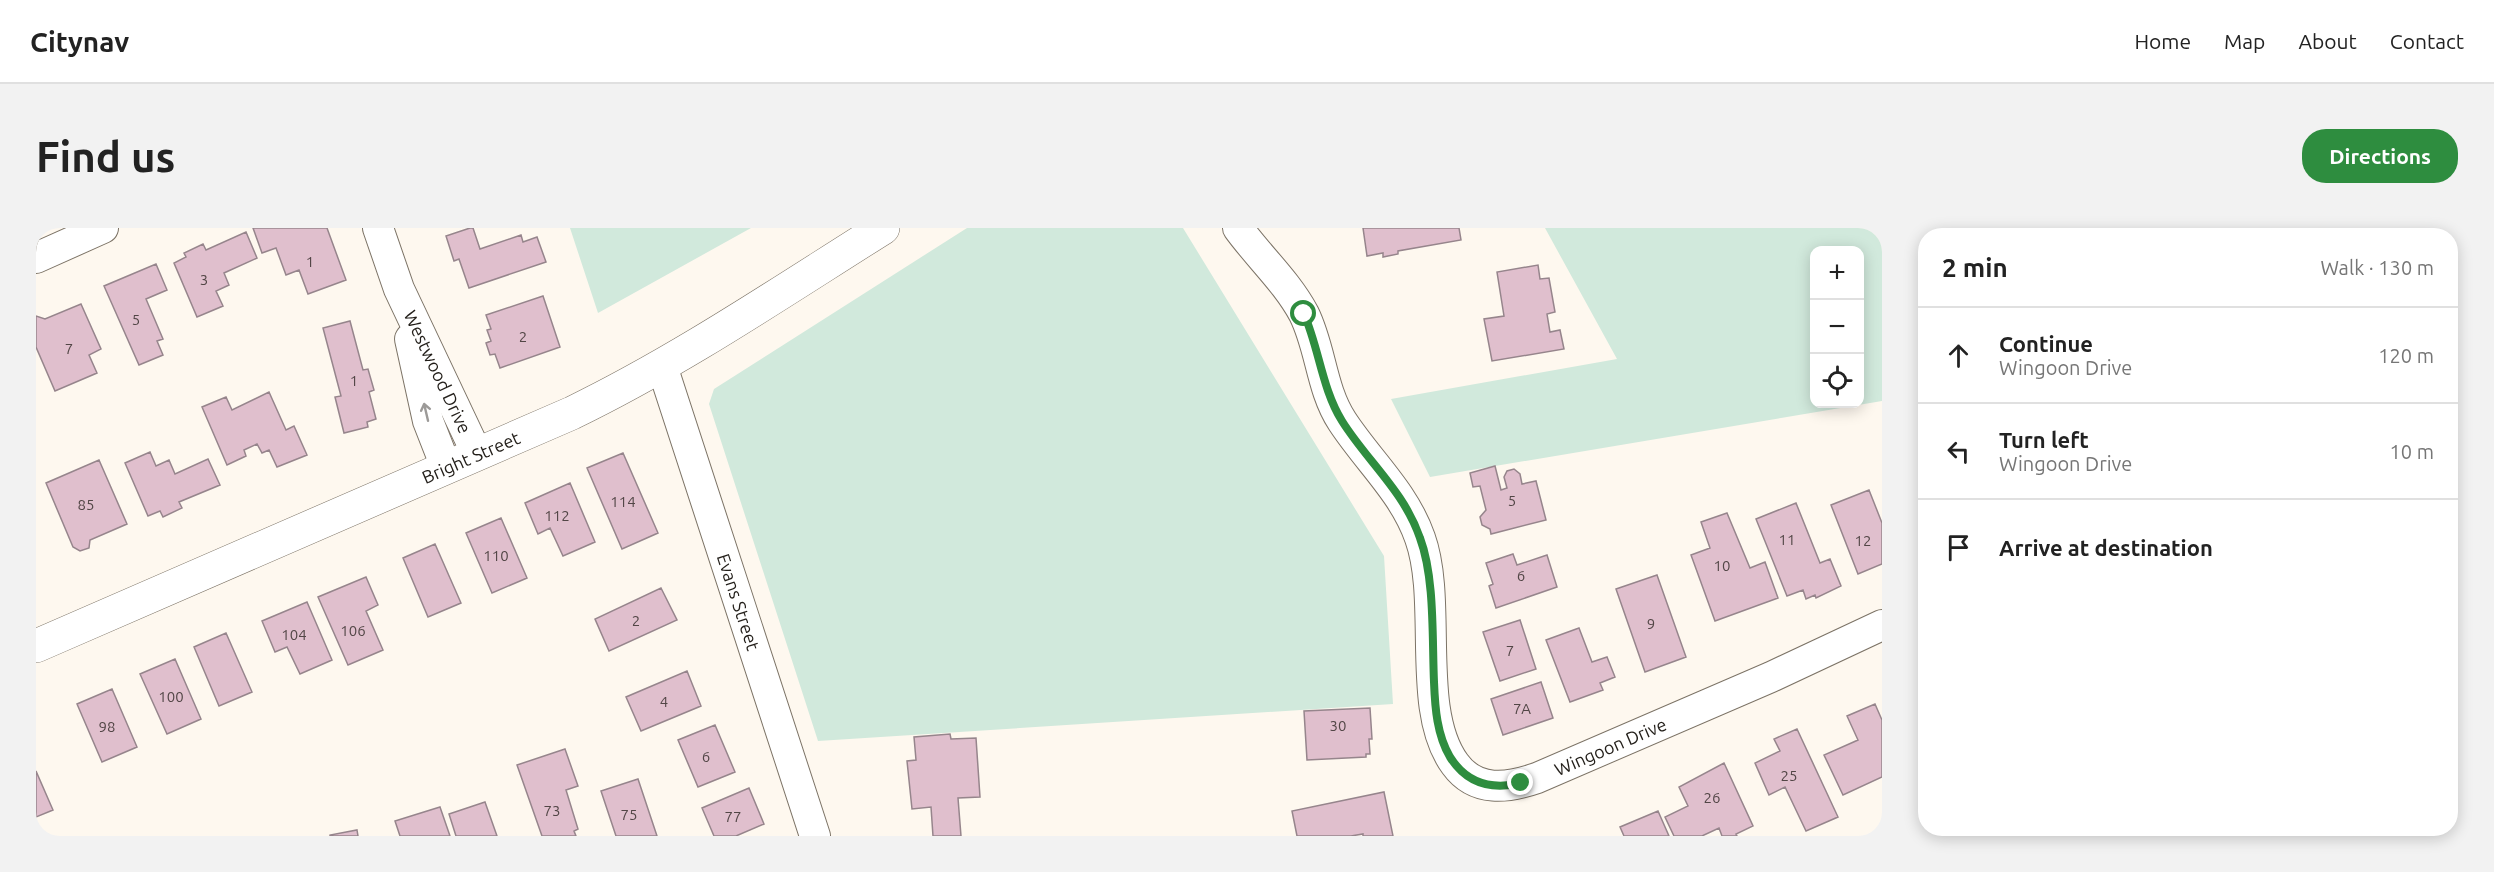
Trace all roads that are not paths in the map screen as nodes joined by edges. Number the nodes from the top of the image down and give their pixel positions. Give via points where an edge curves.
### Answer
1 (103, 228) edge
2 (378, 228) edge
3 (883, 228) edge
4 (1238, 228) edge
5 (36, 258) edge
6 (399, 289) junction
7 (662, 366) junction
8 (477, 454) junction
9 (446, 467) junction
10 (1882, 625) edge
11 (36, 646) edge
12 (815, 836) edge

1 - 5 street
2 - 6 street, Westwood Drive
3 - 7 street, Bright Street
4 - 10 street, Wingoon Drive via 1304,314 1334,407 1398,494 1420,537 1427,570 1438,724 1449,756 1478,783 1505,787 1537,778
6 - 8 street, Westwood Drive
9 -> 6 street, Westwood Drive via 428,421
7 - 8 street, Bright Street via 572,413
7 - 12 street, Evans Street
8 - 9 street, Bright Street
9 - 11 street, Bright Street

